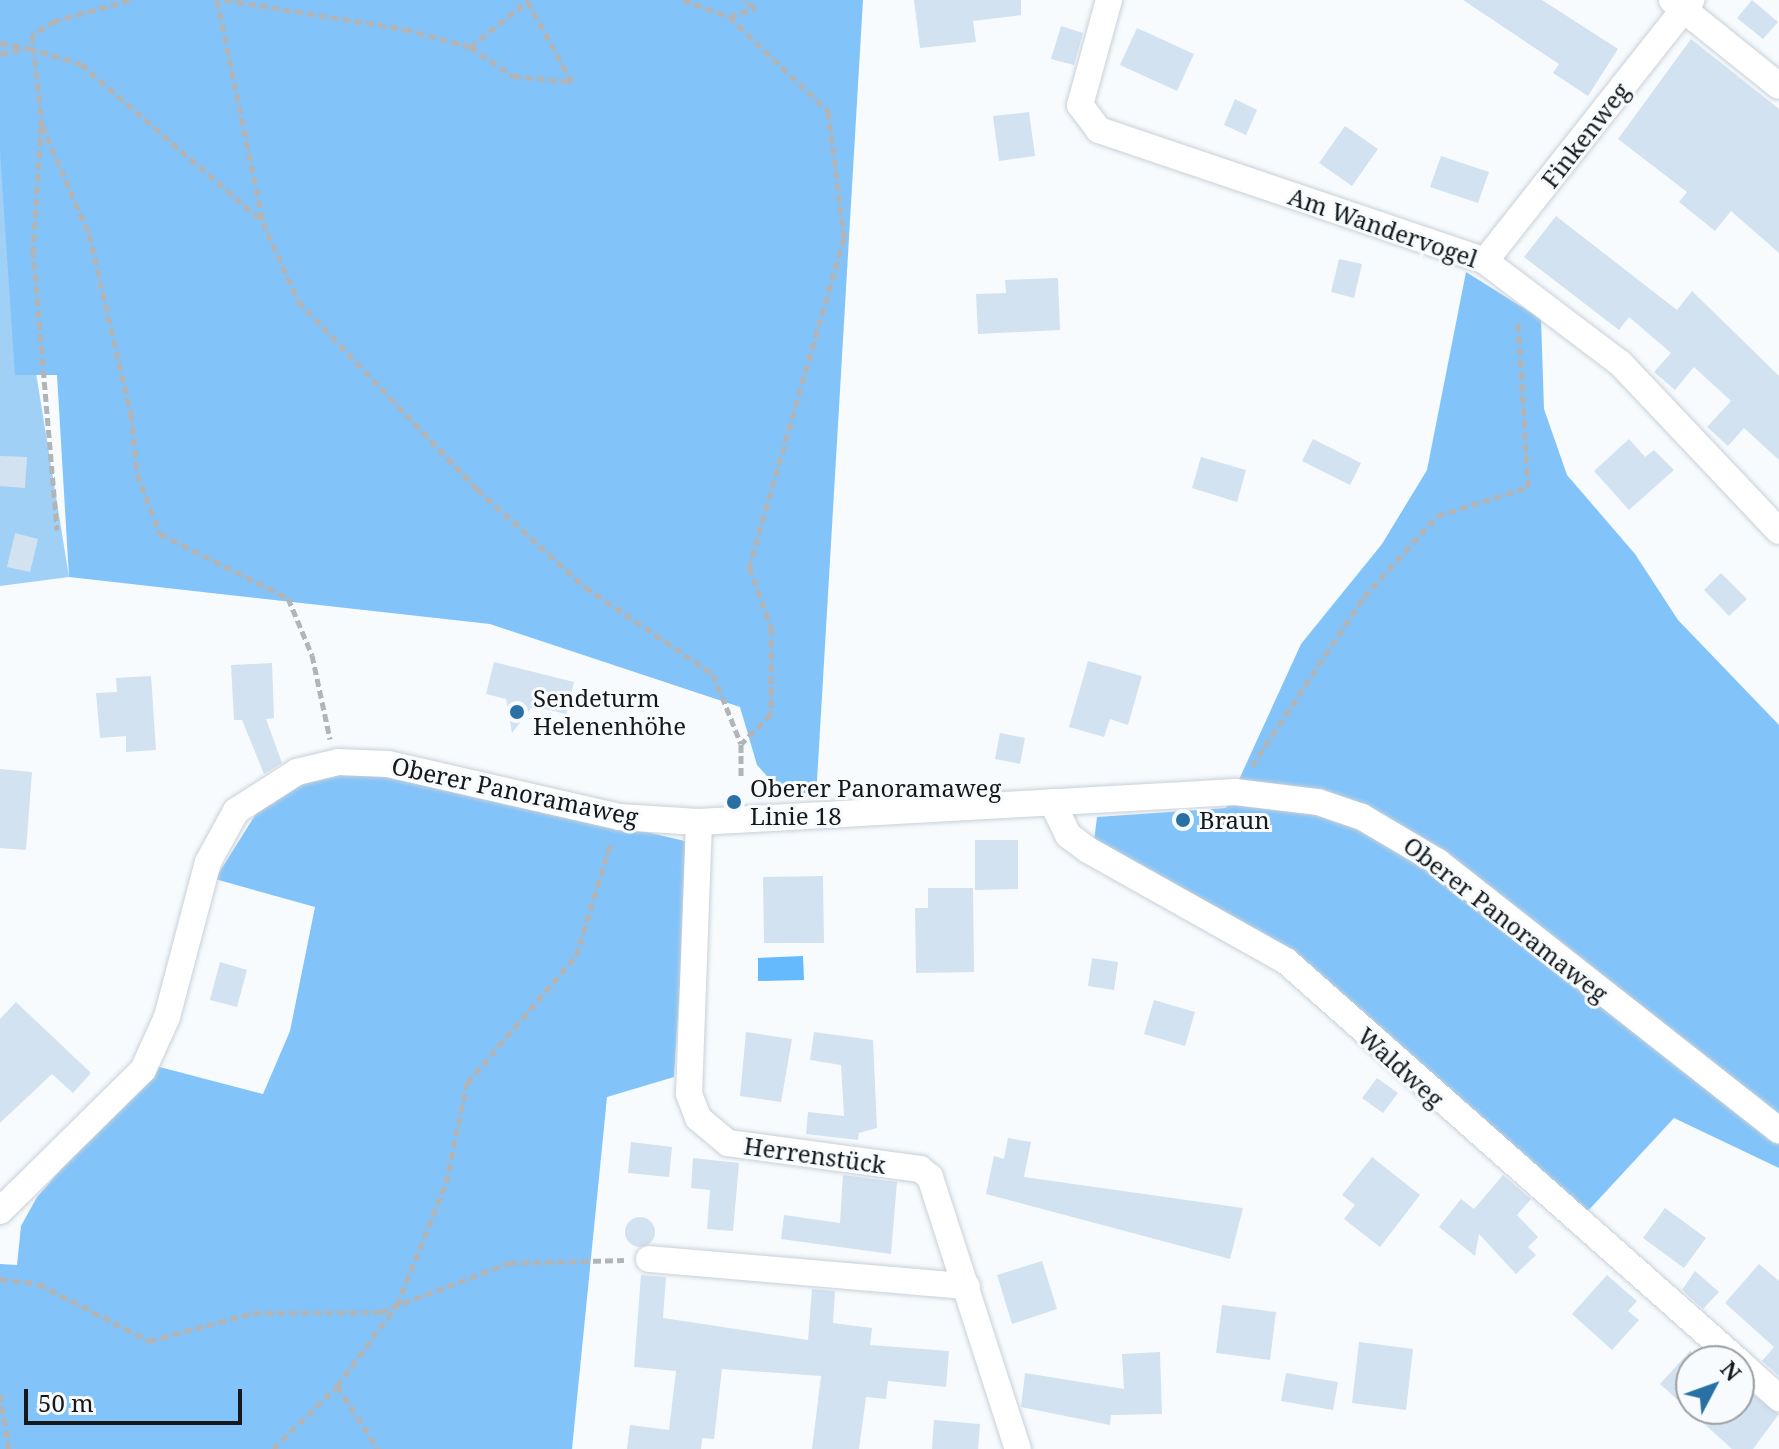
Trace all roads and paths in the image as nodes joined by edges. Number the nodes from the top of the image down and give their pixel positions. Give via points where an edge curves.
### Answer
1 (130, 0) edge
2 (217, 0) edge
3 (224, 0) edge
4 (527, 0) edge
5 (683, 0) edge
6 (743, 0) edge
7 (1109, 0) edge
8 (1682, 3) edge
9 (729, 17) junction
10 (0, 43) edge
11 (470, 47) junction
12 (29, 48) junction
13 (0, 54) edge
14 (1779, 86) edge
15 (42, 125) junction
16 (263, 222) junction
17 (1485, 261) junction
18 (1516, 283) junction
19 (57, 530) dead end
20 (1779, 531) edge
21 (327, 722) dead end
22 (741, 744) junction
23 (741, 777) dead end
24 (1235, 792) junction
25 (1052, 802) junction
26 (619, 817) junction
27 (699, 822) junction
28 (1779, 1130) edge
29 (0, 1211) edge
30 (649, 1259) joint
31 (0, 1279) edge
32 (967, 1286) junction
33 (397, 1305) junction
34 (1719, 1345) edge
35 (1755, 1377) edge
36 (337, 1386) junction
37 (0, 1394) edge
38 (1779, 1398) edge
39 (9, 1449) edge
40 (273, 1449) edge
41 (378, 1449) edge
42 (1018, 1449) edge

1 - 12 path via 55,21 32,35
2 - 16 path
3 - 11 path
4 - 11 path
4 - 11 path via 572,82 513,76
5 - 9 path
6 - 9 path via 755,8
7 - 17 street, Am Wandervogel via 1080,105 1099,130
8 - 14 street, Finkenweg
8 - 17 street, Finkenweg
9 - 22 path via 828,111 844,238 749,567 771,627 771,714
10 - 12 path
12 - 13 path
12 - 15 path
12 - 16 path via 81,64
15 - 19 path via 33,250
15 - 21 path via 89,234 131,414 137,474 160,534 288,598 312,655
16 - 22 path via 298,301 477,489 585,587 713,674
17 - 18 street, Am Wandervogel
18 - 20 street, Am Wandervogel via 1620,363
18 - 24 path via 1528,487 1437,516 1364,597
22 - 23 path
24 - 25 street, Oberer Panoramaweg
24 - 28 street, Oberer Panoramaweg via 1318,802 1402,837
25 - 27 street, Oberer Panoramaweg
25 - 34 street, Waldweg via 1068,835 1088,850 1286,961
26 - 27 street, Oberer Panoramaweg
26 - 29 street, Oberer Panoramaweg via 388,764 338,762 297,772 248,801 208,862 167,1017 143,1070
26 - 33 path via 576,956 467,1083 446,1183
27 - 32 street, Herrenstück via 689,1094 698,1118 728,1143 920,1169 936,1187
30 - 32 street
30 - 33 path via 509,1263
31 - 33 path via 39,1284 149,1341 253,1313
32 - 42 street, Herrenstück
33 - 36 path
35 - 38 street, Waldweg
36 - 40 path
36 - 41 path
37 - 39 path

